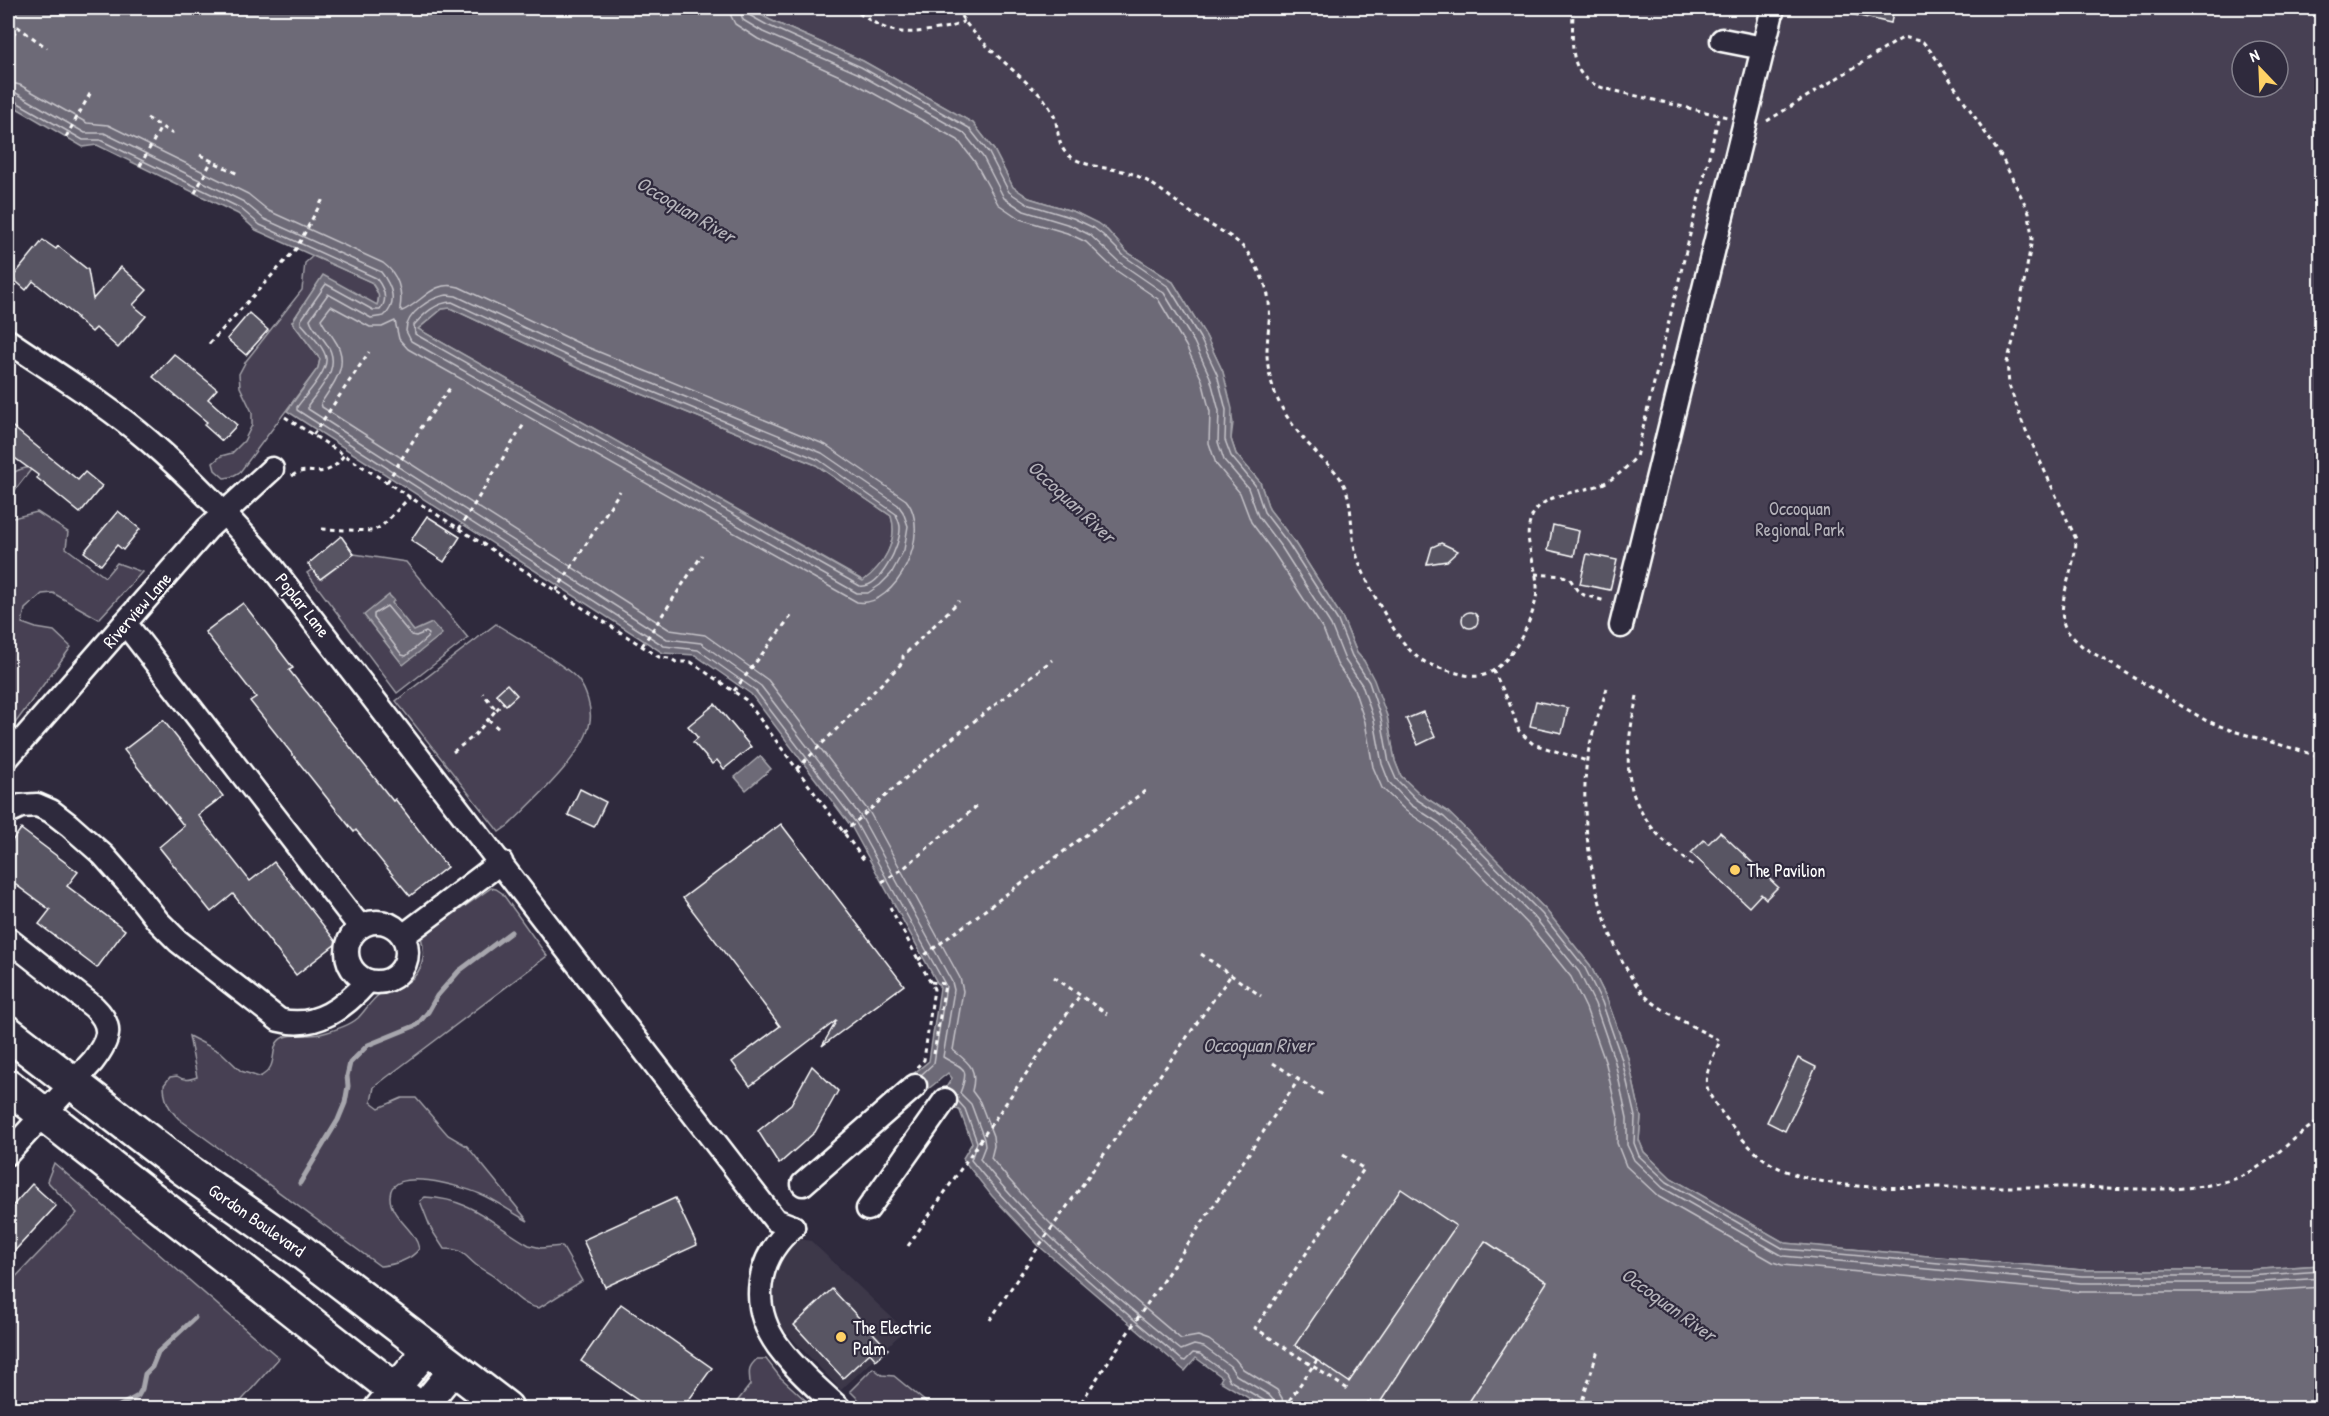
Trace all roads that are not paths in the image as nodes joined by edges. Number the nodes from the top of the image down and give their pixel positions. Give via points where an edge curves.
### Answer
1 (1773, 8) edge
2 (1722, 40) dead end
3 (1763, 48) junction
4 (8, 341) edge
5 (282, 473) road end
6 (224, 512) junction
7 (1623, 617) road end
8 (125, 623) junction
9 (8, 757) edge
10 (8, 812) edge
11 (501, 862) junction
12 (360, 927) junction
13 (403, 936) junction
14 (8, 939) edge
15 (368, 981) junction
16 (8, 1033) edge
17 (915, 1077) road end
18 (72, 1083) junction
19 (8, 1086) edge
20 (945, 1100) dead end
21 (44, 1114) junction
22 (8, 1153) edge
23 (803, 1184) dead end
24 (868, 1209) dead end
25 (429, 1348) junction
26 (455, 1368) junction
27 (404, 1404) edge
28 (506, 1408) edge
29 (839, 1408) edge

1 - 3 street
2 - 3 street
3 - 7 street
4 - 6 street, Poplar Lane via 148,440
5 - 6 street, Riverview Lane
6 - 8 street, Riverview Lane
6 - 11 street, Poplar Lane via 290,588
8 - 9 street, Riverview Lane
8 - 12 street
10 - 15 street via 38,805 51,811 103,855 178,941 279,1020 304,1022 336,1011
11 - 13 street
11 - 29 street, Poplar Lane via 775,1220 793,1227 773,1247 764,1265 759,1300 762,1315 778,1347
12 - 13 street via 369,922 388,923
12 - 15 street via 353,933 348,961
13 - 15 street via 408,953 401,970 386,981
14 - 18 street via 94,1007 106,1021 104,1046
16 - 18 highway, Gordon Boulevard
17 - 23 street
18 - 21 street
18 - 25 highway, Gordon Boulevard
19 - 21 highway
20 - 24 street
21 - 22 street
21 - 27 highway
25 - 26 highway, Gordon Boulevard
25 - 27 main road
26 - 27 main road
26 - 28 highway, Gordon Boulevard

